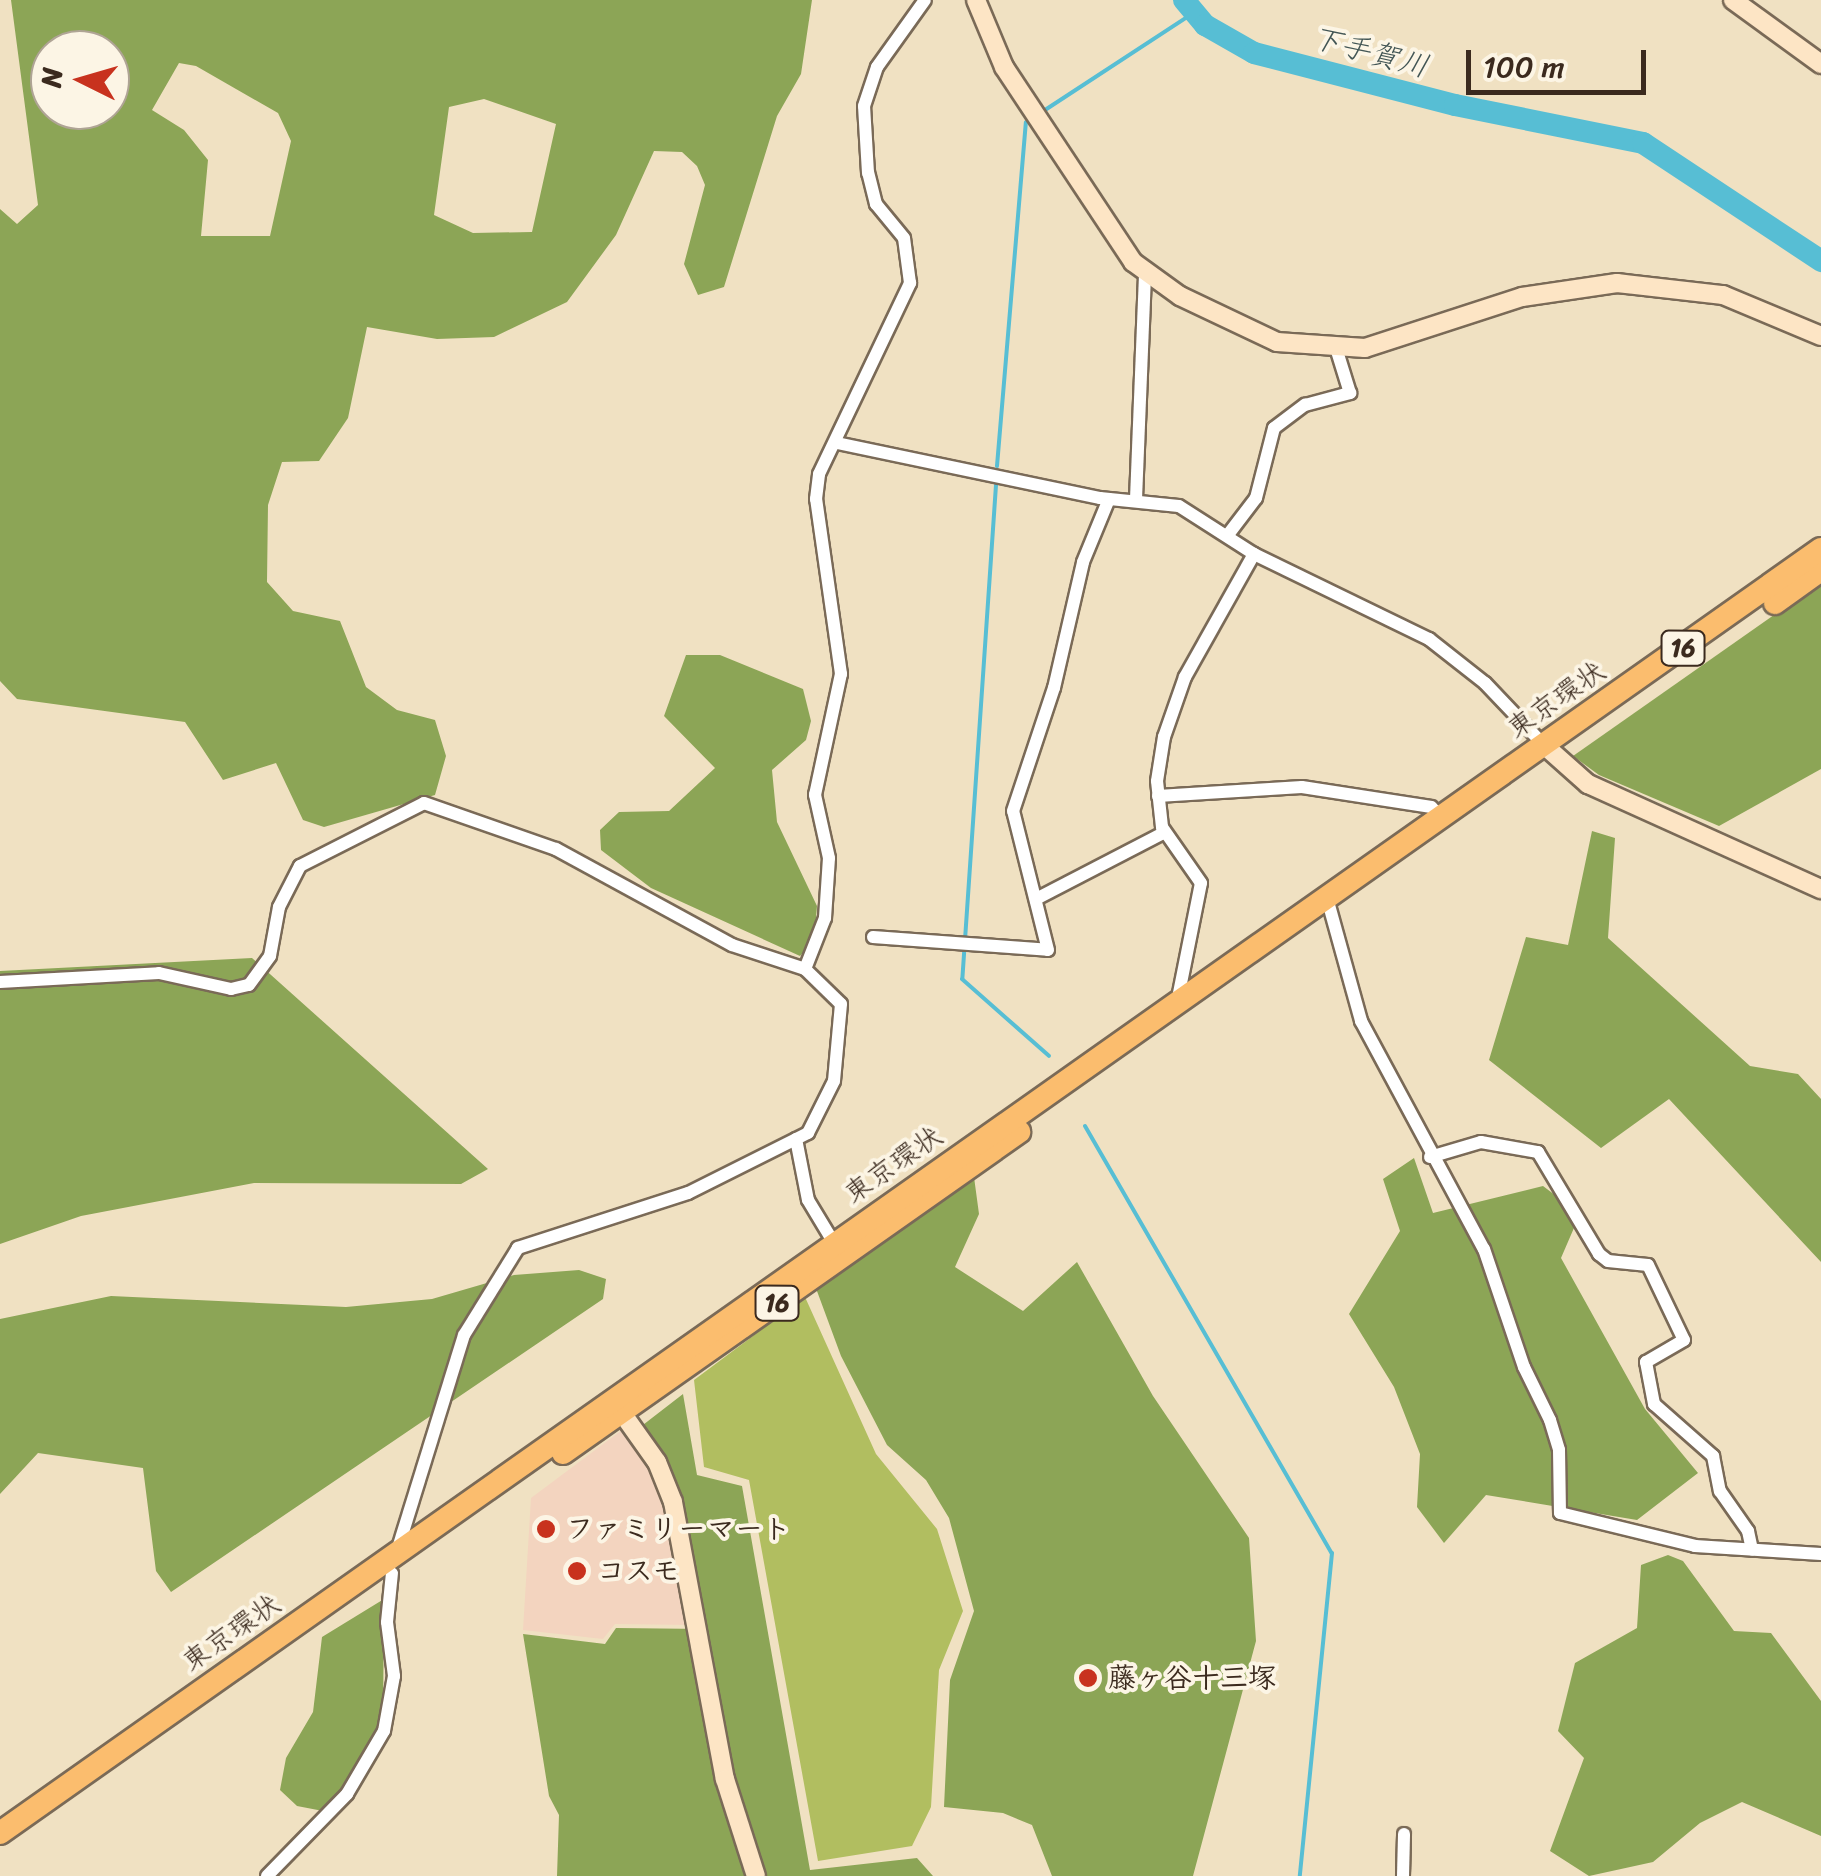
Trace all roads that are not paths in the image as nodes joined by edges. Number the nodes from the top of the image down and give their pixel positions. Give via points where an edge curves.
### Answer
1 (925, 0) edge
2 (976, 0) edge
3 (1732, 0) edge
4 (1821, 64) edge
5 (1145, 273) junction
6 (1820, 333) edge
7 (1337, 351) junction
8 (837, 444) junction
9 (1109, 499) junction
10 (1136, 499) junction
11 (1226, 536) junction
12 (1821, 549) edge
13 (1254, 554) junction
14 (1821, 570) edge
15 (1549, 751) junction
16 (1158, 796) junction
17 (1442, 817) junction
18 (1165, 832) junction
19 (1821, 890) edge
20 (1036, 900) junction
21 (1330, 905) junction
22 (873, 937) dead end
23 (805, 969) junction
24 (0, 982) edge
25 (1177, 1003) junction
26 (796, 1140) junction
27 (1430, 1157) junction
28 (834, 1242) junction
29 (617, 1405) junction
30 (1752, 1550) junction
31 (1821, 1554) edge
32 (394, 1563) junction
33 (0, 1834) edge
34 (1404, 1834) dead end
35 (0, 1849) edge
36 (267, 1876) edge
37 (756, 1876) edge
38 (1403, 1876) edge

1 - 8 street via 867,86 862,134 876,204 904,238 910,283
2 - 5 street via 1004,67
3 - 4 street
5 - 7 street via 1262,336
5 - 10 street
6 - 7 street via 1722,295 1617,283 1522,297 1386,343
7 - 11 street via 1350,393 1305,405 1274,428 1256,498
8 - 9 street
8 - 23 street via 826,452 816,498 841,674 815,795 828,858 825,918
9 - 10 street
9 - 20 street via 1083,562 1054,688 1012,811
10 - 11 street via 1180,506
11 - 13 street
12 - 15 highway, 東京環状 / 16
13 - 15 street via 1429,638 1485,683
13 - 16 street via 1176,699
14 - 15 highway, 東京環状 / 16
15 - 17 highway, 東京環状 / 16
15 - 19 street via 1588,784
15 - 21 highway, 東京環状 / 16
16 - 17 street via 1302,787 1432,808
16 - 18 street
17 - 21 highway, 東京環状 / 16
18 - 20 street
18 - 25 street via 1201,884
20 - 22 street via 1048,950
21 - 25 highway, 東京環状 / 16
21 - 27 street via 1361,1022
21 - 29 highway, 東京環状 / 16
23 - 24 street via 732,945 556,849 424,802 300,866 280,907 270,956 249,985 231,989 158,973
23 - 26 street via 844,1009 828,1102
25 - 28 highway, 東京環状 / 16
26 - 28 street via 808,1200
26 - 32 street via 673,1199 518,1248 464,1335 407,1500
27 - 30 street via 1484,1249 1524,1367 1550,1420 1559,1450 1560,1513 1683,1544
27 - 30 street via 1481,1142 1538,1152 1599,1254 1648,1264 1684,1340 1646,1362 1654,1404 1713,1456 1720,1492 1748,1530
28 - 29 highway, 東京環状 / 16
29 - 32 highway, 東京環状 / 16
29 - 37 street via 674,1502 725,1780
30 - 31 street
32 - 33 highway, 東京環状 / 16
32 - 35 highway, 東京環状 / 16
32 - 36 street via 387,1622 394,1676 384,1731 347,1794
34 - 38 street

